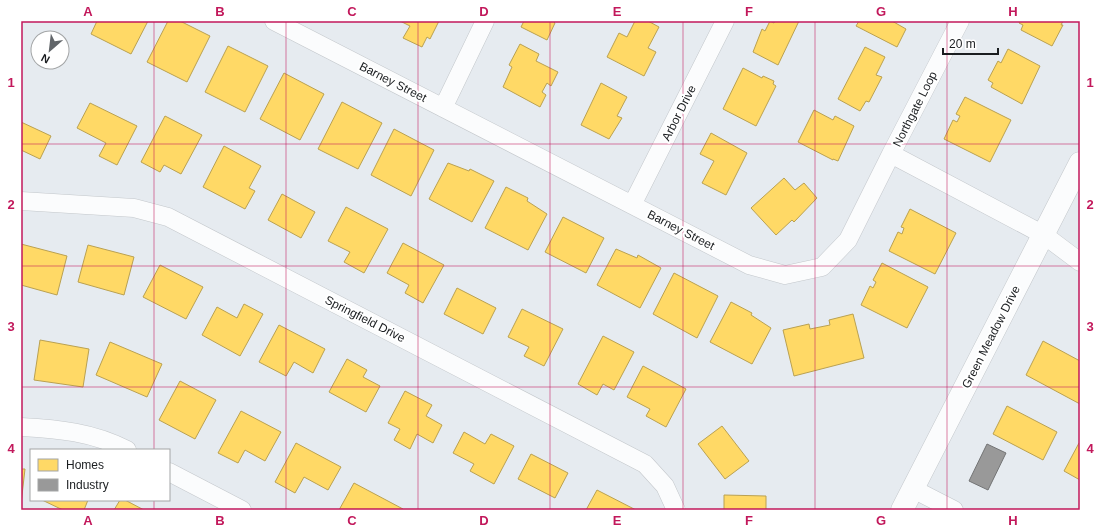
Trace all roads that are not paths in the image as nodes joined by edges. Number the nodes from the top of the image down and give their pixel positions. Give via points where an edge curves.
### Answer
1 (274, 21) edge
2 (485, 21) edge
3 (725, 21) edge
4 (960, 21) edge
5 (443, 108) junction
6 (891, 154) junction
7 (1080, 163) edge
8 (21, 201) edge
9 (632, 205) junction
10 (1044, 235) junction
11 (1080, 262) edge
12 (21, 427) edge
13 (125, 449) edge
14 (170, 473) edge
15 (913, 489) junction
16 (242, 510) edge
17 (676, 510) edge
18 (902, 510) edge
19 (954, 510) edge

1 - 5 street, Barney Street
2 - 5 street
3 - 9 street, Arbor Drive
4 - 6 street, Northgate Loop
5 - 9 street, Barney Street
6 - 9 street, Barney Street via 848,240 822,266 785,275 749,265
6 - 10 street
7 - 10 main road, Green Meadow Drive
8 - 17 street, Springfield Drive via 134,208 168,217 645,464 665,486
10 - 11 street
10 - 15 main road, Green Meadow Drive
12 - 13 street via 67,430 108,440
14 - 16 street
15 - 18 main road, Green Meadow Drive
15 - 19 street

